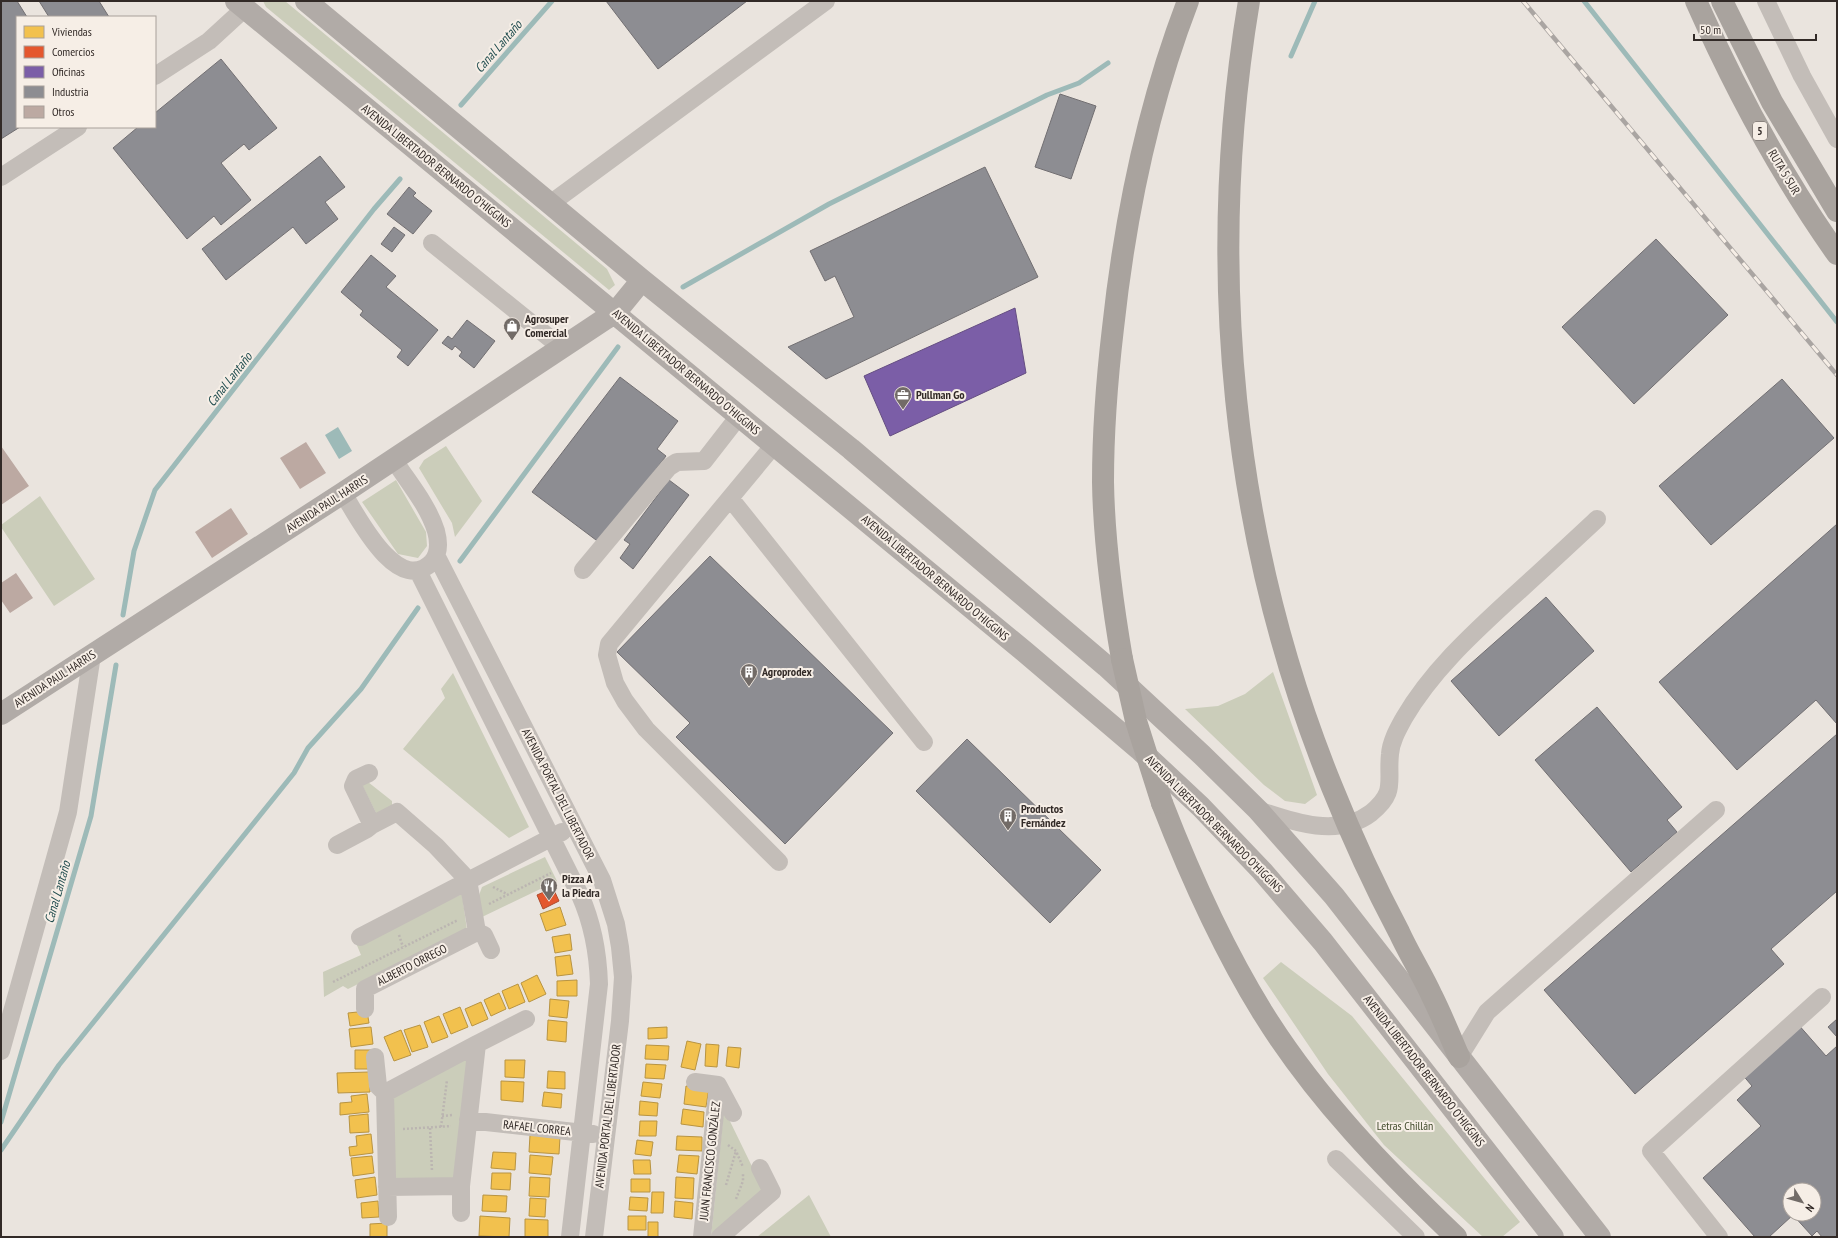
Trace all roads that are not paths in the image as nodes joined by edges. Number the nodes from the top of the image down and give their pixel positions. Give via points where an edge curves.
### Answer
1 (306, 1) edge
2 (826, 1) edge
3 (1188, 1) edge
4 (1248, 1) edge
5 (1696, 1) edge
6 (1722, 1) edge
7 (1766, 1) edge
8 (241, 5) edge
9 (156, 75) edge
10 (76, 128) edge
11 (1837, 139) edge
12 (1, 177) edge
13 (550, 204) junction
14 (1837, 211) edge
15 (432, 243) dead end
16 (1837, 254) edge
17 (642, 280) junction
18 (615, 312) junction
19 (562, 348) junction
20 (739, 416) junction
21 (774, 445) junction
22 (394, 460) junction
23 (343, 493) junction
24 (730, 498) junction
25 (1597, 519) dead end
26 (437, 557) junction
27 (583, 570) dead end
28 (418, 571) junction
29 (92, 655) junction
30 (1, 714) edge
31 (924, 742) dead end
32 (369, 773) dead end
33 (1258, 810) junction
34 (1716, 810) dead end
35 (372, 824) junction
36 (1347, 825) junction
37 (574, 826) junction
38 (551, 837) junction
39 (336, 845) dead end
40 (779, 862) dead end
41 (468, 880) junction
42 (477, 932) junction
43 (360, 937) dead end
44 (491, 950) dead end
45 (1822, 997) dead end
46 (365, 1009) dead end
47 (526, 1018) dead end
48 (477, 1044) junction
49 (1, 1051) edge
50 (1459, 1056) junction
51 (376, 1057) dead end
52 (695, 1082) dead end
53 (718, 1086) junction
54 (385, 1093) junction
55 (734, 1113) dead end
56 (468, 1123) junction
57 (582, 1133) junction
58 (606, 1136) junction
59 (1336, 1159) dead end
60 (760, 1168) dead end
61 (461, 1186) junction
62 (388, 1187) junction
63 (461, 1213) dead end
64 (388, 1217) dead end
65 (570, 1237) edge
66 (594, 1237) edge
67 (702, 1237) edge
68 (720, 1237) edge
69 (1416, 1237) edge
70 (1456, 1237) edge
71 (1553, 1237) edge
72 (1600, 1237) edge
73 (1719, 1237) edge

1 - 13 main road
2 - 13 street
3 - 70 highway, bridge via 1170,52 1132,201 1110,359 1104,422 1103,482 1109,574 1122,659 1136,721 1162,804 1203,901 1263,1014 1340,1118
4 - 36 highway via 1232,138 1228,234 1230,331 1239,428 1257,542 1272,606 1301,704
5 - 16 highway, RUTA 5 SUR / 5 via 1739,92 1771,150
6 - 14 highway, RUTA 5 SUR / 5 via 1772,102
7 - 11 street via 1802,76
8 - 9 street via 209,41
8 - 18 main road, AVENIDA LIBERTADOR BERNARDO O'HIGGINS
10 - 12 street
13 - 17 main road
15 - 19 street
17 - 18 main road, AVENIDA PAUL HARRIS
17 - 33 main road via 804,409 1106,666
18 - 19 main road, AVENIDA PAUL HARRIS
18 - 20 main road, AVENIDA LIBERTADOR BERNARDO O'HIGGINS
19 - 22 main road, AVENIDA PAUL HARRIS
20 - 21 main road, AVENIDA LIBERTADOR BERNARDO O'HIGGINS
20 - 27 street via 704,461 677,462 669,466
21 - 24 street
21 - 71 main road, AVENIDA LIBERTADOR BERNARDO O'HIGGINS via 1134,745 1233,840 1318,936
22 - 23 main road, AVENIDA PAUL HARRIS
22 - 26 street, AVENIDA PORTAL DEL LIBERTADOR via 430,516 438,543
23 - 28 street via 378,548 406,569
23 - 29 main road, AVENIDA PAUL HARRIS
24 - 31 street
24 - 40 street via 610,644 607,655 615,683 646,729
25 - 36 street via 1444,663 1405,716 1395,736 1390,752 1389,793 1370,814
26 - 28 street
26 - 37 street, AVENIDA PORTAL DEL LIBERTADOR
28 - 38 street, AVENIDA PORTAL DEL LIBERTADOR
29 - 30 main road, AVENIDA PAUL HARRIS
29 - 49 street via 68,812
32 - 35 street via 356,779 353,786
33 - 36 street via 1308,824
33 - 50 main road via 1334,896
34 - 50 street via 1487,1012
35 - 39 street via 367,830
35 - 41 street via 397,812 436,846
36 - 50 highway
37 - 38 street
37 - 58 street, AVENIDA PORTAL DEL LIBERTADOR via 602,880 610,902 621,955 623,977 620,1021
38 - 41 street
38 - 57 street, AVENIDA PORTAL DEL LIBERTADOR via 586,908 598,962 599,984
41 - 42 street
41 - 43 street
42 - 44 street via 484,935
42 - 46 street, ALBERTO ORREGO via 364,989
45 - 73 street via 1651,1151
47 - 48 street
48 - 54 street
48 - 56 street
50 - 72 main road
51 - 54 street via 378,1086
52 - 53 street, JUAN FRANCISCO GONZÁLEZ
53 - 55 street, JUAN FRANCISCO GONZÁLEZ
53 - 67 street, JUAN FRANCISCO GONZÁLEZ
54 - 62 street
56 - 57 street, RAFAEL CORREA
56 - 61 street
57 - 58 street, RAFAEL CORREA
57 - 65 street, AVENIDA PORTAL DEL LIBERTADOR
58 - 66 street, AVENIDA PORTAL DEL LIBERTADOR
59 - 69 street
60 - 68 street, JUAN FRANCISCO GONZÁLEZ via 772,1192
61 - 62 street
61 - 63 street
62 - 64 street

